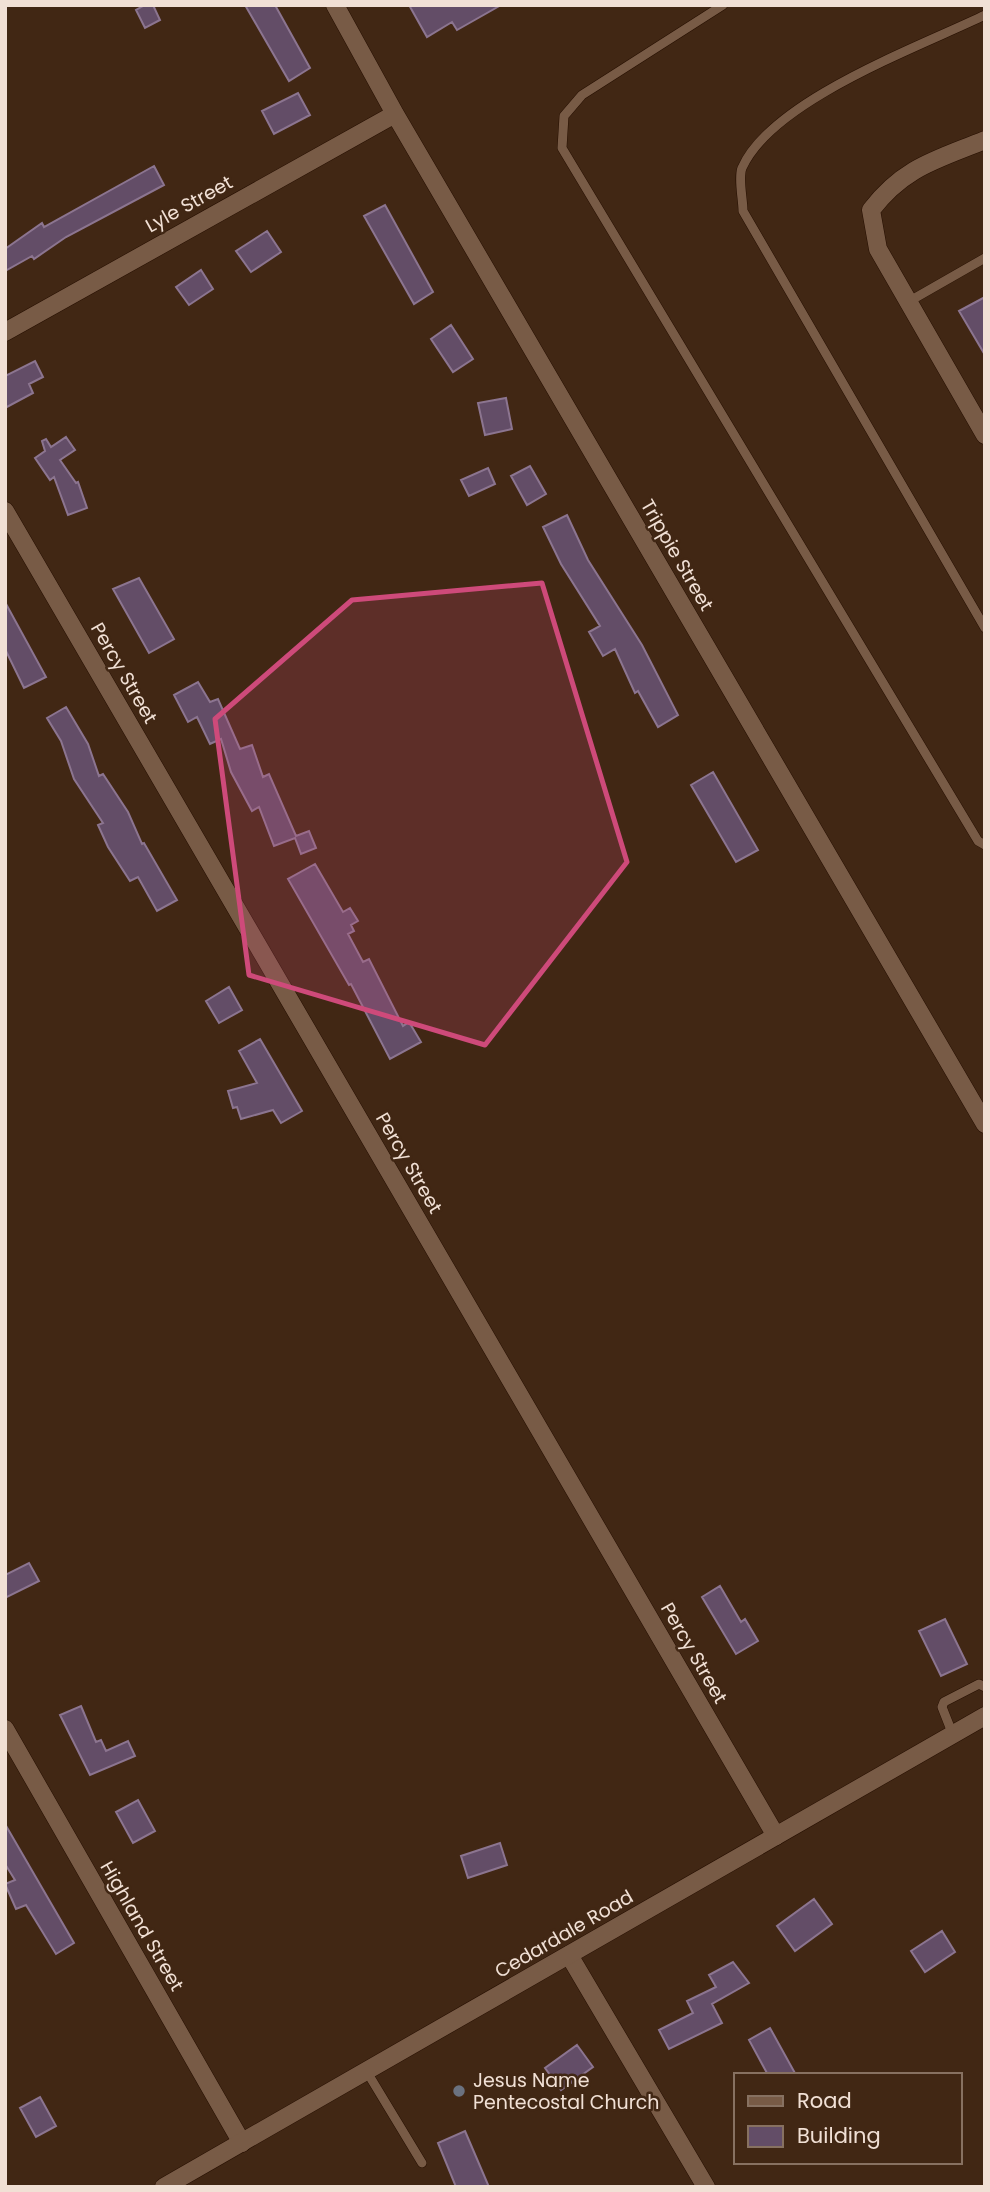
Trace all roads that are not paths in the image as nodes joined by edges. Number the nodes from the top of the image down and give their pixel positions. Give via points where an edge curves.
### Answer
1 (335, 5) edge
2 (723, 5) edge
3 (985, 15) edge
4 (395, 114) junction
5 (985, 140) edge
6 (985, 258) edge
7 (908, 302) junction
8 (5, 332) edge
9 (985, 435) edge
10 (5, 511) edge
11 (985, 628) edge
12 (985, 845) edge
13 (985, 1124) edge
14 (985, 1686) edge
15 (985, 1716) edge
16 (5, 1729) edge
17 (953, 1735) junction
18 (776, 1836) junction
19 (569, 1955) junction
20 (367, 2072) junction
21 (242, 2143) junction
22 (422, 2163) dead end
23 (164, 2187) edge
24 (706, 2187) edge

1 - 4 street, Trippie Street
2 - 12 lane via 582,95 564,116 562,148 978,841
3 - 11 lane via 819,94 765,134 741,170 743,211
4 - 8 street, Lyle Street
4 - 13 street, Trippie Street
5 - 7 street via 913,169 889,186 871,210 878,249
6 - 7 lane
7 - 9 street
10 - 18 street, Percy Street
14 - 17 lane via 979,1684 944,1702
15 - 17 street, Cedardale Road
16 - 21 street, Highland Street
17 - 18 street, Cedardale Road
18 - 19 street, Cedardale Road
19 - 20 street, Cedardale Road
19 - 24 street
20 - 21 street, Cedardale Road
20 - 22 lane
21 - 23 street, Cedardale Road

